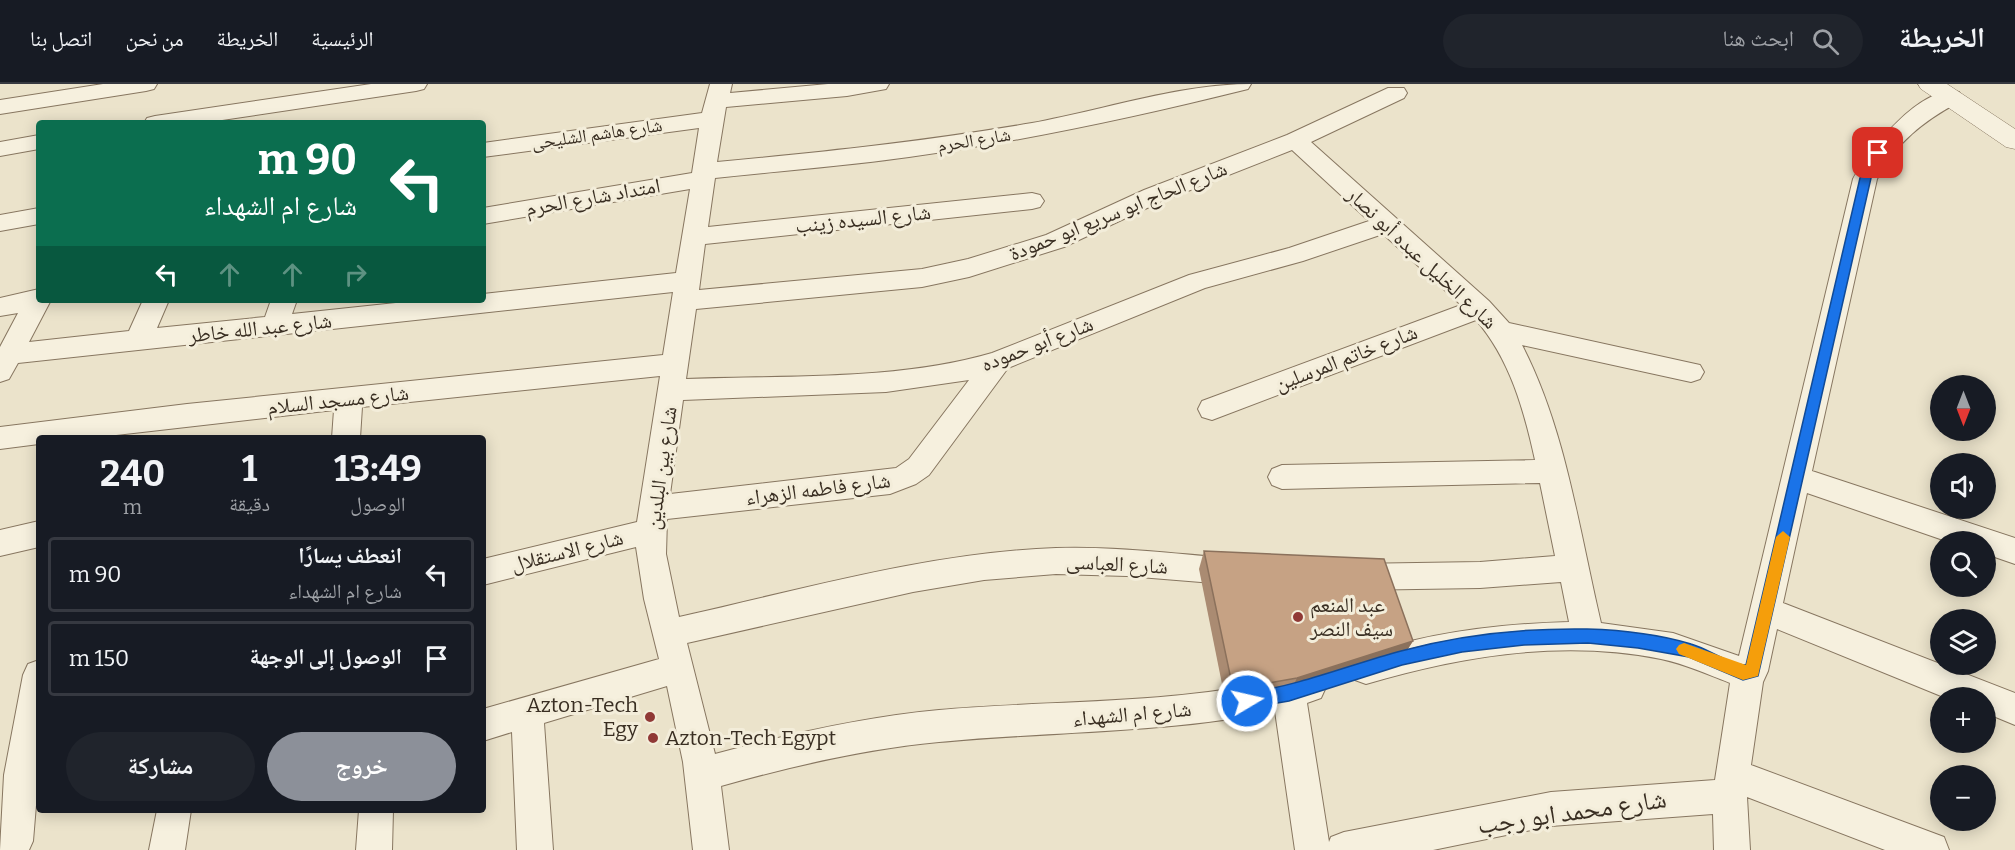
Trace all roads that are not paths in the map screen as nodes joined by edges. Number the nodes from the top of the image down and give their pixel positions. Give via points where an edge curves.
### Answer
1 (146, 84) edge
2 (416, 84) edge
3 (878, 84) edge
4 (1240, 84) edge
5 (1941, 91) edge
6 (1396, 93) dead end
7 (717, 101) edge
8 (0, 107) edge
9 (175, 120) edge
10 (1295, 140) junction
11 (2015, 141) edge
12 (36, 143) edge
13 (0, 149) edge
14 (486, 149) edge
15 (704, 175) junction
16 (1032, 201) dead end
17 (486, 215) edge
18 (36, 217) edge
19 (0, 223) edge
20 (1387, 225) junction
21 (695, 237) junction
22 (687, 291) junction
23 (36, 300) edge
24 (37, 303) edge
25 (155, 303) edge
26 (283, 303) edge
27 (0, 307) edge
28 (1480, 308) junction
29 (274, 327) junction
30 (1501, 331) junction
31 (138, 341) junction
32 (999, 361) junction
33 (5, 363) edge
34 (1691, 372) dead end
35 (675, 377) junction
36 (349, 399) junction
37 (1212, 409) dead end
38 (346, 435) edge
39 (0, 438) edge
40 (1551, 471) junction
41 (1282, 477) dead end
42 (1797, 478) junction
43 (652, 520) junction
44 (36, 535) edge
45 (0, 543) edge
46 (2015, 551) edge
47 (1572, 568) junction
48 (486, 571) edge
49 (1268, 574) edge
50 (1327, 576) edge
51 (1766, 610) junction
52 (669, 633) junction
53 (1588, 636) junction
54 (678, 668) junction
55 (1748, 673) junction
56 (1958, 687) edge
57 (36, 692) edge
58 (1289, 694) junction
59 (1996, 702) edge
60 (2015, 709) edge
61 (527, 712) junction
62 (486, 724) edge
63 (703, 774) junction
64 (1731, 786) junction
65 (180, 813) edge
66 (376, 813) edge
67 (11, 850) edge
68 (167, 850) edge
69 (374, 850) edge
70 (535, 850) edge
71 (711, 850) edge
72 (1313, 850) edge
73 (1344, 850) edge
74 (1732, 850) edge
75 (1931, 850) edge

1 - 8 street
2 - 9 street
3 - 7 street, شارع هاشم الشليحى
4 - 15 street, شارع الحرم via 1013,134
5 - 11 street
5 - 42 street via 1898,130 1878,153 1865,178
6 - 10 street, شارع الحاج ابو سريع ابو حمودة
7 - 14 street, شارع هاشم الشليحى
7 - 15 street, شارع بين البلدين
10 - 20 street, شارع الخليل عبده أبو نصار
10 - 22 street, شارع الحاج ابو سريع ابو حمودة via 1152,196 1055,241 969,268 922,278
12 - 13 street
15 - 17 street, امتداد شارع الحرم
15 - 21 street, شارع بين البلدين
16 - 21 street, شارع السيده زينب
18 - 19 street
20 - 28 street, شارع الخليل عبده أبو نصار
20 - 32 street, شارع أبو حموده via 1178,288
21 - 22 street, شارع بين البلدين
22 - 29 street, شارع عبد الله خاطر
22 - 35 street, شارع بين البلدين
23 - 27 street
24 - 33 street
25 - 31 street
26 - 29 street
28 - 30 street, شارع الخليل عبده أبو نصار
28 - 37 street, شارع خاتم المرسلين
29 - 31 street, شارع عبد الله خاطر
30 - 34 street
30 - 40 street, شارع الخليل عبده أبو نصار via 1525,377
31 - 33 street, شارع عبد الله خاطر
32 - 35 street, شارع أبو حموده via 923,380
32 - 43 street, شارع فاطمه الزهراء via 920,467 906,476 890,482
35 - 36 street, شارع مسجد السلام
35 - 43 street, شارع بين البلدين
36 - 38 street
36 - 39 street, شارع مسجد السلام
40 - 41 street
40 - 47 street, شارع الخليل عبده أبو نصار
42 - 46 street
42 - 51 street
43 - 48 street, شارع الاستقلال
43 - 52 street, شارع بين البلدين via 655,582
44 - 45 street
47 - 50 street via 1480,575
47 - 53 street, شارع الخليل عبده أبو نصار
49 - 52 street, شارع العباسى via 1127,562 1056,561 984,567
51 - 55 street via 1754,667
51 - 56 street
52 - 54 street, شارع بين البلدين
53 - 55 street, شارع ام الشهداء via 1690,651
53 - 58 street, شارع ام الشهداء via 1462,645 1402,658
54 - 61 street
54 - 63 street, شارع بين البلدين
55 - 64 street
57 - 67 street
58 - 63 street, شارع ام الشهداء via 1175,712 939,726 861,736
58 - 72 street
59 - 60 street
61 - 62 street
61 - 70 street
63 - 71 street, شارع بين البلدين
64 - 73 street, شارع محمد ابو رجب via 1646,800 1551,809
64 - 74 street
64 - 75 street
65 - 68 street
66 - 69 street

